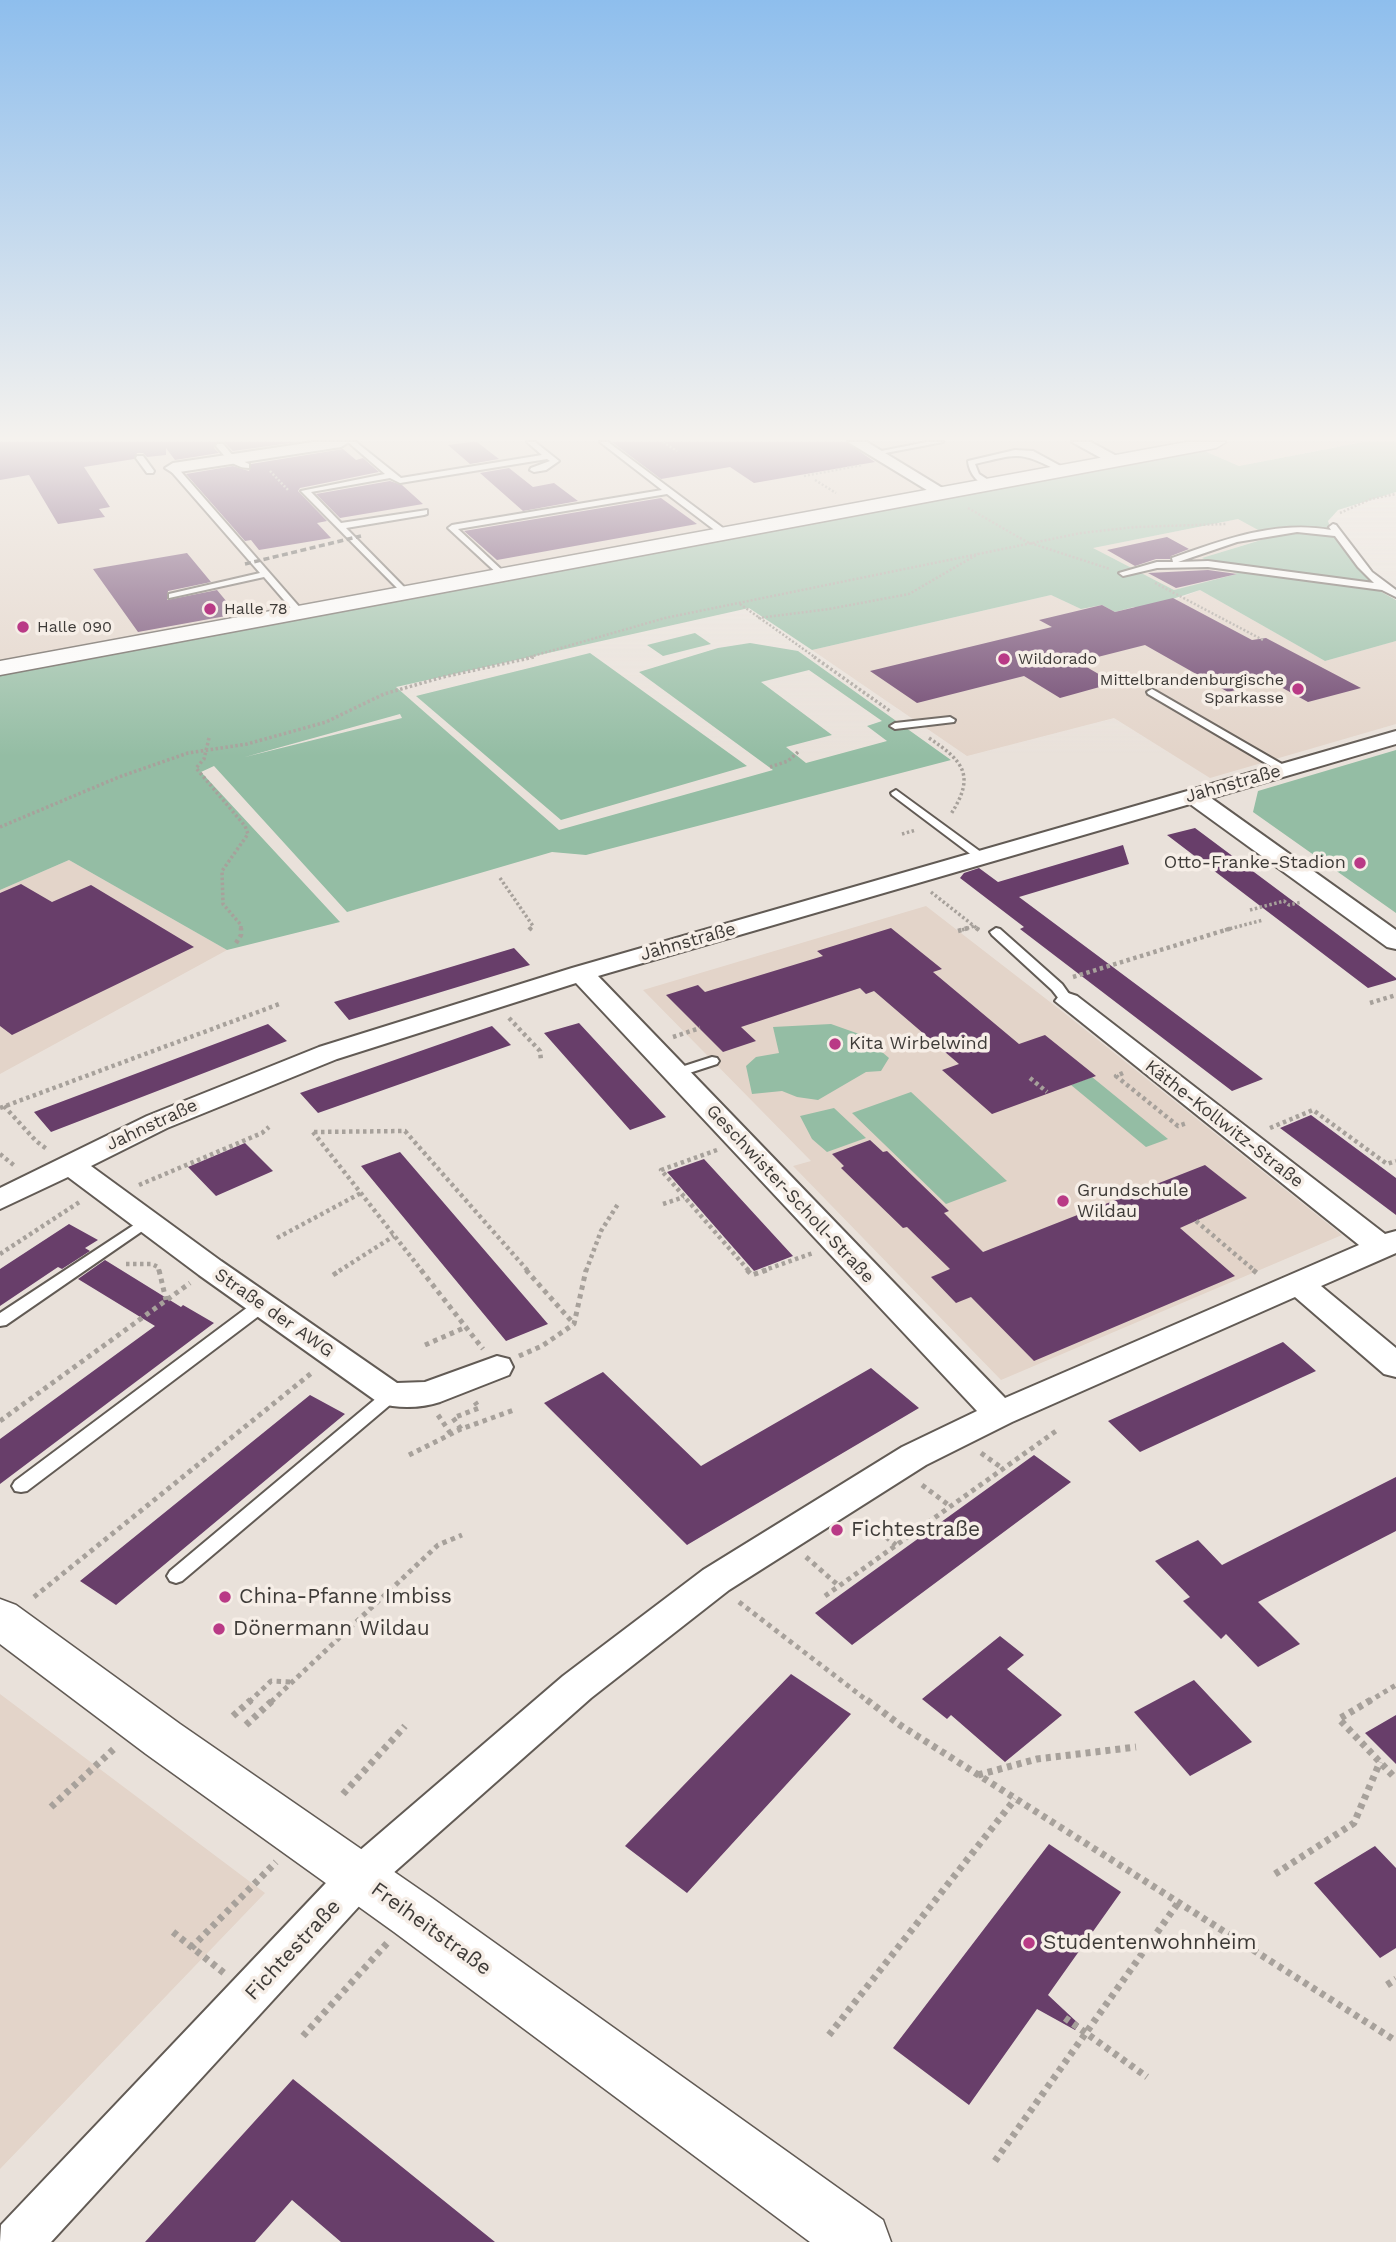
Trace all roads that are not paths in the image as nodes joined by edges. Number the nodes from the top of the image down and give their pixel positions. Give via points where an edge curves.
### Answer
1 (242, 547) edge
2 (360, 547) edge
3 (472, 547) edge
4 (650, 547) edge
5 (1213, 547) edge
6 (1347, 547) edge
7 (1157, 565) junction
8 (501, 573) junction
9 (1123, 573) dead end
10 (266, 574) junction
11 (1383, 587) junction
12 (404, 592) junction
13 (1396, 594) edge
14 (172, 596) dead end
15 (299, 612) junction
16 (0, 668) edge
17 (1152, 692) dead end
18 (950, 720) dead end
19 (895, 726) dead end
20 (1396, 737) edge
21 (1283, 769) junction
22 (896, 793) dead end
23 (1193, 795) junction
24 (981, 858) junction
25 (996, 932) dead end
26 (1396, 942) edge
27 (581, 973) junction
28 (1065, 991) joint
29 (712, 1061) dead end
30 (677, 1073) junction
31 (69, 1164) junction
32 (0, 1200) edge
33 (146, 1222) junction
34 (1388, 1244) edge
35 (1299, 1284) junction
36 (262, 1305) junction
37 (0, 1321) edge
38 (1396, 1366) edge
39 (497, 1367) road end
40 (391, 1395) junction
41 (1000, 1413) junction
42 (21, 1486) dead end
43 (176, 1576) dead end
44 (17, 1608) edge
45 (359, 1877) junction
46 (18, 2242) edge
47 (861, 2242) edge

1 - 10 lane
2 - 12 lane
3 - 8 lane
4 - 8 street
5 - 7 lane
6 - 11 lane
7 - 9 lane
7 - 11 lane via 1208,564
8 - 12 street
10 - 14 lane
10 - 15 lane
11 - 13 lane
12 - 15 street
15 - 16 street
17 - 21 lane
18 - 19 lane
20 - 21 street, Jahnstraße
21 - 23 street, Jahnstraße
22 - 24 lane
23 - 24 street, Jahnstraße
23 - 26 street
24 - 27 street, Jahnstraße
25 - 28 lane
27 - 30 street, Geschwister-Scholl-Straße
27 - 31 street, Jahnstraße via 328,1053 157,1122
28 - 34 street, Käthe-Kollwitz-Straße
29 - 30 lane
30 - 41 street, Geschwister-Scholl-Straße
31 - 32 street, Jahnstraße
31 - 33 street, Straße der AWG
33 - 36 street, Straße der AWG
33 - 37 lane
34 - 35 street, Fichtestraße
35 - 38 street
35 - 41 street, Fichtestraße
36 - 40 street, Straße der AWG
36 - 42 lane
39 - 40 street via 428,1394
40 - 43 lane
41 - 45 street, Fichtestraße via 914,1456 716,1580 577,1686
44 - 45 street, Freiheitstraße via 163,1739
45 - 46 street, Fichtestraße
45 - 47 street, Freiheitstraße

